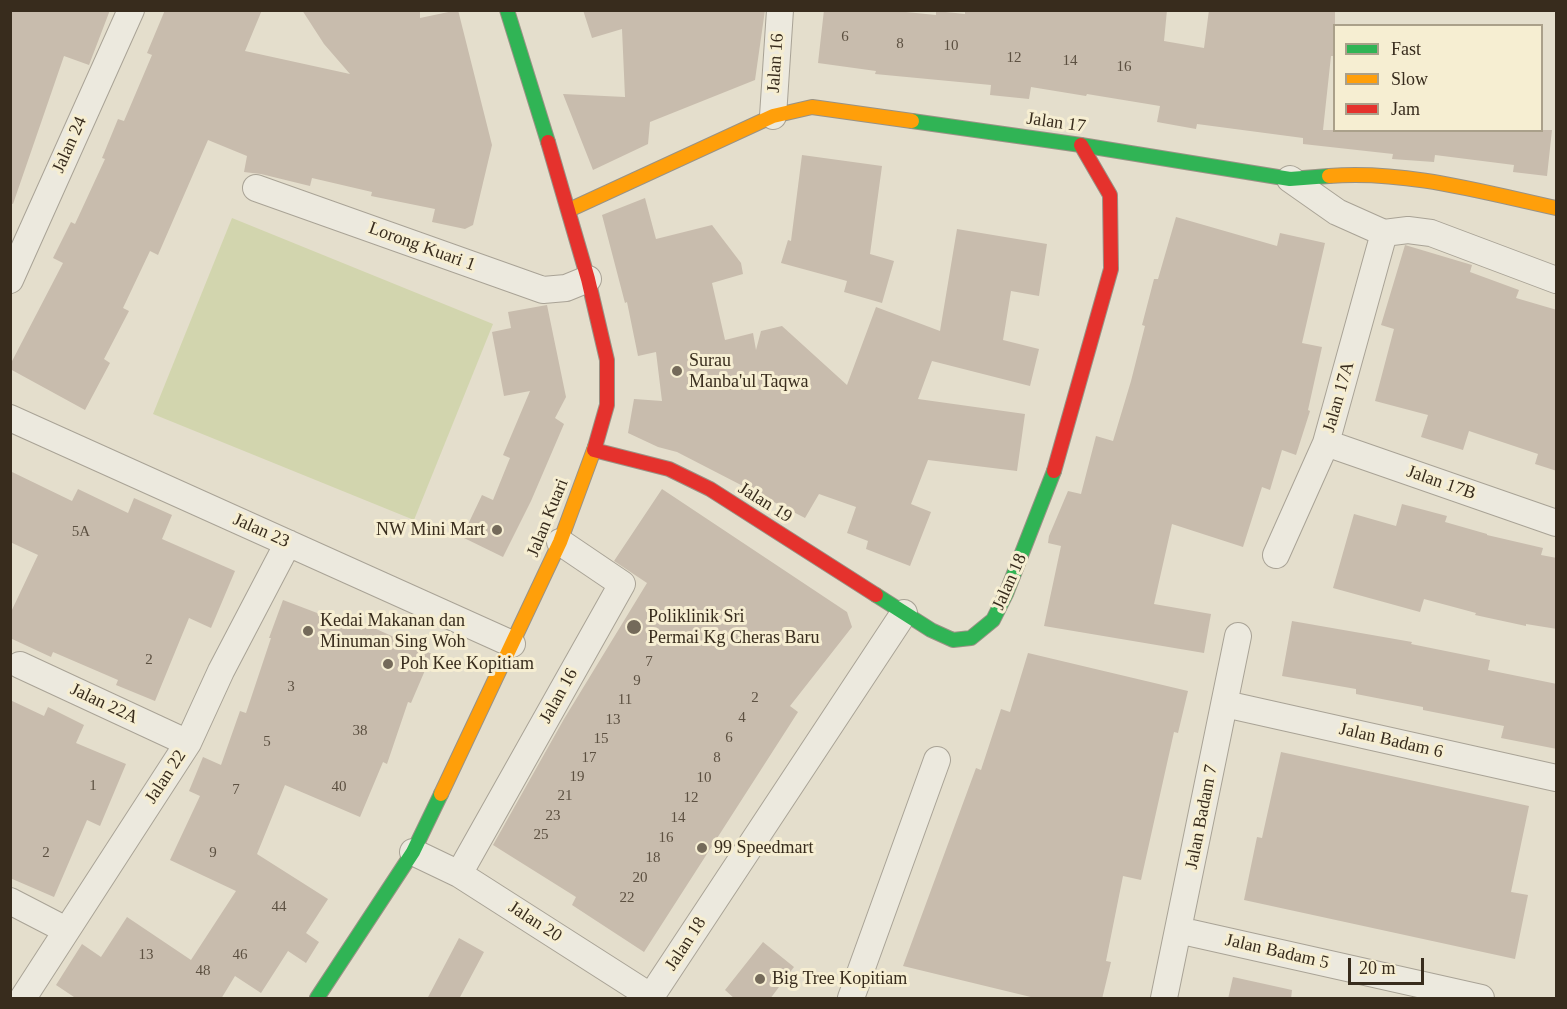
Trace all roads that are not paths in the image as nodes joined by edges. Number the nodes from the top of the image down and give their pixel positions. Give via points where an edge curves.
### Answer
1 (131, 10) edge
2 (507, 10) edge
3 (780, 10) edge
4 (773, 116) junction
5 (1081, 145) junction
6 (1290, 179) junction
7 (256, 188) dead end
8 (1557, 208) edge
9 (569, 210) junction
10 (1384, 233) junction
11 (588, 279) junction
12 (10, 280) edge
13 (1557, 280) edge
14 (10, 418) edge
15 (1326, 443) junction
16 (594, 450) junction
17 (1557, 523) edge
18 (560, 542) junction
19 (288, 543) junction
20 (1276, 555) dead end
21 (904, 613) junction
22 (1238, 636) dead end
23 (512, 644) junction
24 (20, 665) dead end
25 (1225, 704) junction
26 (188, 743) junction
27 (937, 760) dead end
28 (1557, 778) edge
29 (413, 852) junction
30 (459, 874) junction
31 (10, 901) edge
32 (66, 930) junction
33 (1178, 930) junction
34 (651, 998) edge
35 (23, 999) edge
36 (317, 999) edge
37 (851, 999) edge
38 (1164, 999) edge
39 (1480, 999) edge

1 - 12 street, Jalan 24
2 - 9 street, Jalan Kuari
3 - 4 street, Jalan 16
4 - 5 street, Jalan 17 via 812,106
4 - 9 street, Jalan 17
5 - 6 street, Jalan 17
5 - 21 street, Jalan 18 via 1110,195 1112,269 1050,484 993,620 971,638 953,640
6 - 8 street, Jalan 17 via 1344,175 1434,181
6 - 10 street via 1337,212
7 - 11 street, Lorong Kuari 1 via 543,290 566,288
9 - 11 street, Jalan Kuari
10 - 13 street via 1431,233
10 - 15 street, Jalan 17A
11 - 16 street, Jalan Kuari via 607,360 607,405
14 - 19 street, Jalan 23
15 - 17 street, Jalan 17B
15 - 20 street, Jalan 17A
16 - 18 street, Jalan Kuari
16 - 21 street, Jalan 19 via 669,469 710,489
18 - 23 street, Jalan Kuari
18 - 30 street, Jalan 16 via 622,584
19 - 23 street, Jalan 23
19 - 26 street, Jalan 22
21 - 34 street, Jalan 18
22 - 25 street, Jalan Badam 7
23 - 29 street, Jalan Kuari
24 - 26 street, Jalan 22A
25 - 28 street, Jalan Badam 6
25 - 33 street, Jalan Badam 7
26 - 32 street, Jalan 22
27 - 37 street
29 - 30 street, Jalan 20
29 - 36 street, Jalan Kuari
30 - 34 street, Jalan 20
31 - 32 street
32 - 35 street, Jalan 22
33 - 38 street, Jalan Badam 7
33 - 39 street, Jalan Badam 5

